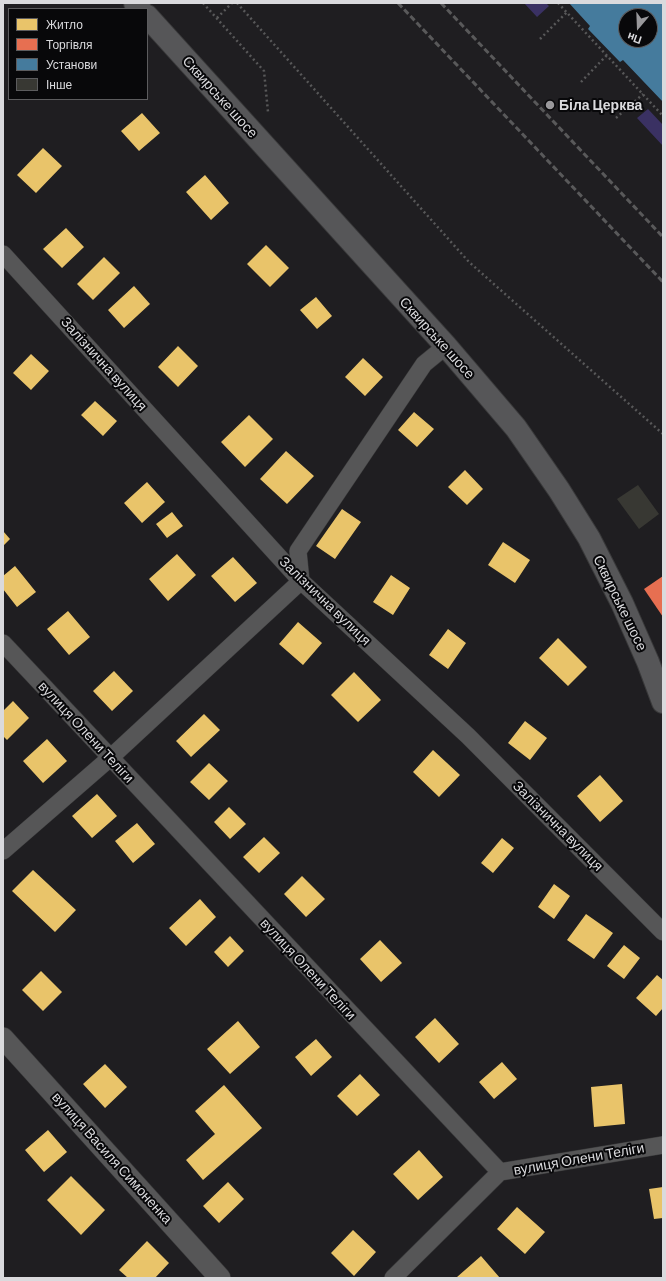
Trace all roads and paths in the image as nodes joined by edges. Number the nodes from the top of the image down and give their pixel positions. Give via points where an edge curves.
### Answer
1 (203, 3) edge
2 (232, 3) edge
3 (237, 3) edge
4 (558, 3) edge
5 (567, 12) junction
6 (148, 17) edge
7 (217, 18) junction
8 (540, 38) dead end
9 (603, 44) dead end
10 (600, 47) junction
11 (607, 55) junction
12 (581, 82) dead end
13 (643, 94) junction
14 (268, 112) dead end
15 (663, 116) edge
16 (616, 118) dead end
17 (3, 254) edge
18 (446, 346) junction
19 (663, 434) edge
20 (302, 581) junction
21 (3, 643) edge
22 (663, 702) edge
23 (110, 758) junction
24 (3, 851) edge
25 (663, 932) edge
26 (3, 1038) edge
27 (663, 1144) edge
28 (500, 1172) junction
29 (220, 1278) edge
30 (393, 1278) edge

1 - 7 path
2 - 7 path
3 - 19 path via 469,262
4 - 5 path
5 - 8 path
5 - 10 path
6 - 18 main road, Сквирське шосе
7 - 14 path via 264,71
9 - 10 path
10 - 11 path
11 - 12 path
11 - 13 path
13 - 15 path
13 - 16 path
17 - 20 street, Залізнична вулиця
18 - 20 street via 424,364 298,551
18 - 22 main road, Сквирське шосе via 516,428 589,538 622,603
20 - 23 street
20 - 25 street, Залізнична вулиця via 468,736
21 - 23 street, вулиця Олени Теліги
23 - 24 street
23 - 28 street, вулиця Олени Теліги
26 - 29 street, вулиця Василя Симоненка
27 - 28 street, вулиця Олени Теліги
28 - 30 street

